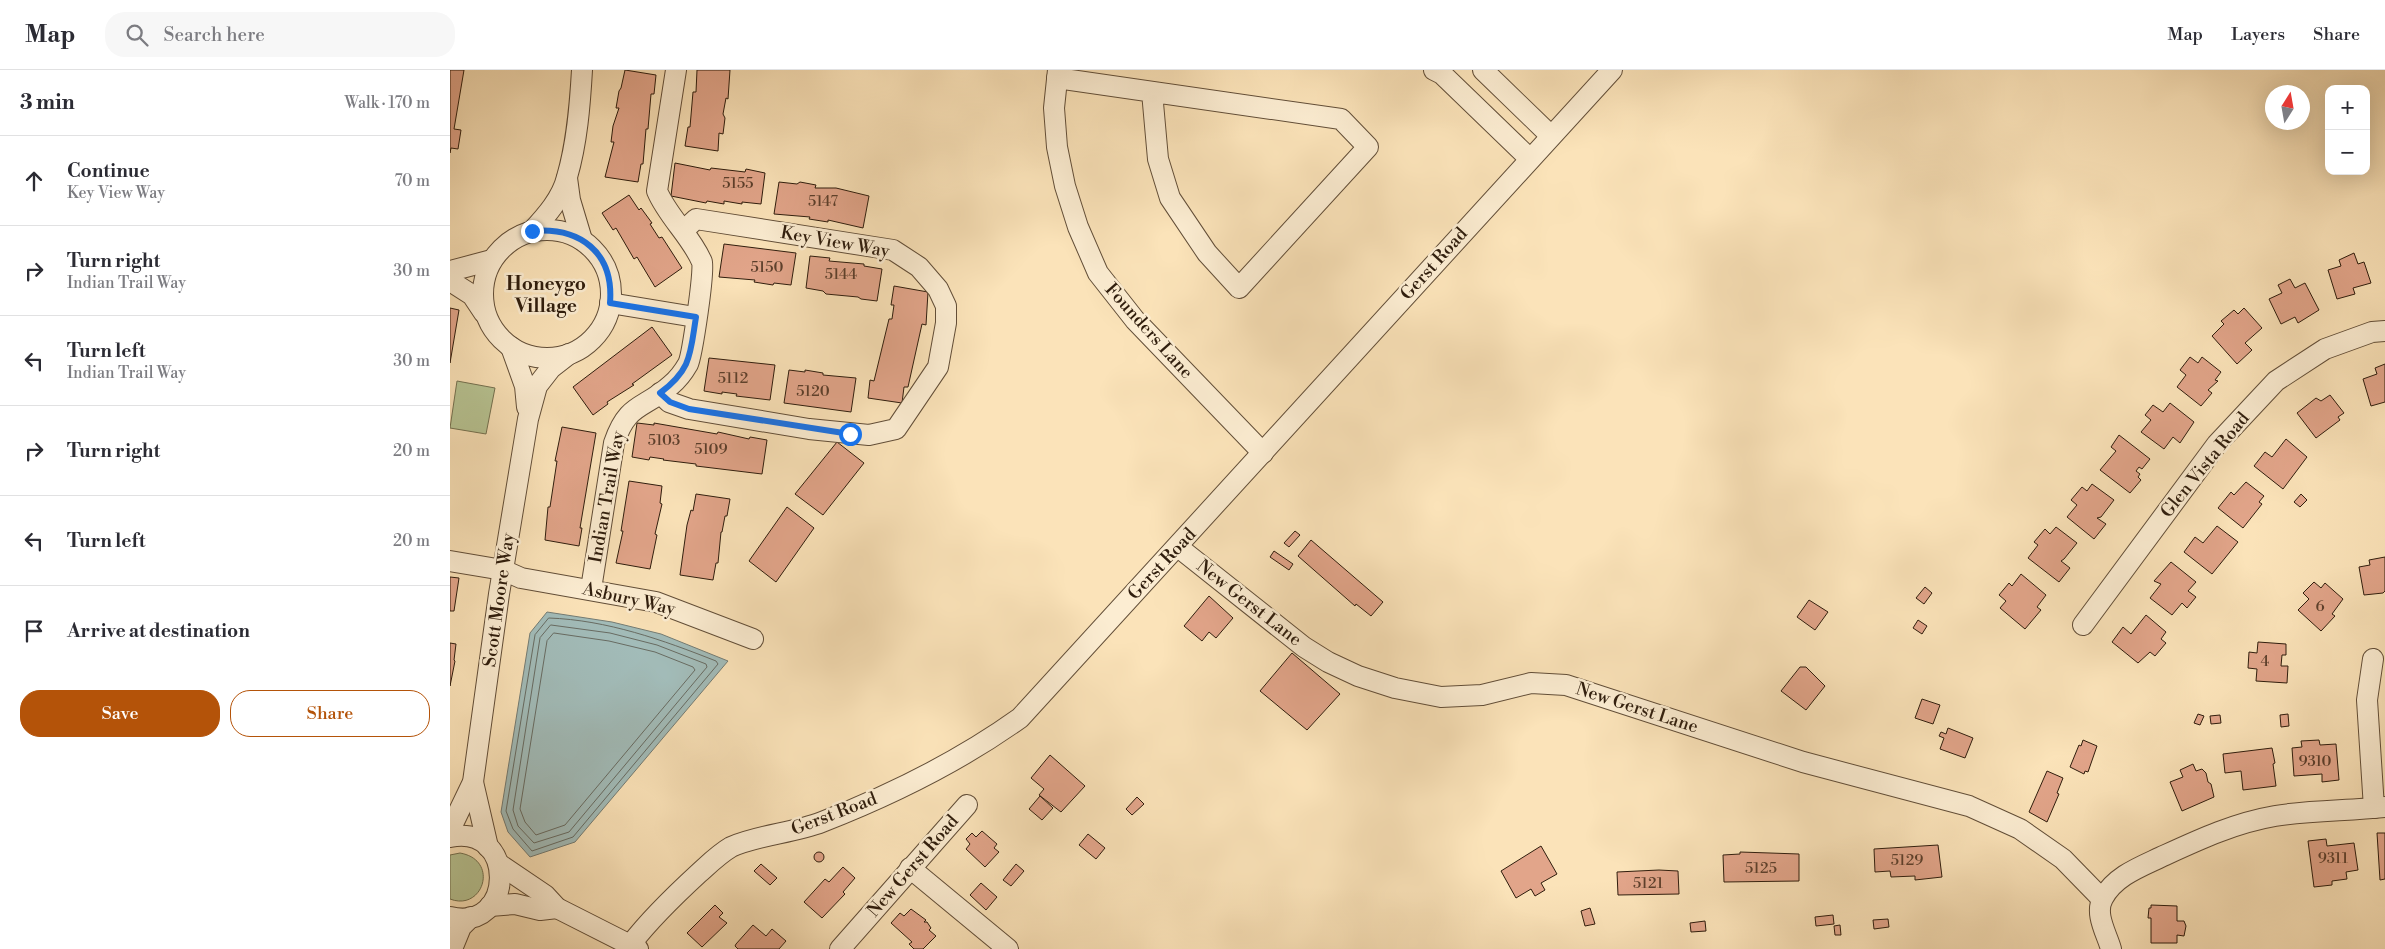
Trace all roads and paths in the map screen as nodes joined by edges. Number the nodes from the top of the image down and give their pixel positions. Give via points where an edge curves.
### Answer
1 (582, 70) edge
2 (676, 70) edge
3 (1434, 70) edge
4 (1483, 70) edge
5 (1612, 70) edge
6 (1058, 74) edge
7 (1152, 92) junction
8 (1551, 136) junction
9 (1530, 158) junction
10 (567, 178) junction
11 (684, 230) junction
12 (532, 231) junction
13 (582, 240) junction
14 (492, 260) junction
15 (450, 271) edge
16 (450, 280) edge
17 (610, 303) junction
18 (486, 315) junction
19 (696, 317) junction
20 (2385, 331) edge
21 (511, 347) junction
22 (569, 354) junction
23 (660, 393) junction
24 (528, 419) junction
25 (1263, 452) junction
26 (1178, 547) junction
27 (450, 561) edge
28 (503, 570) junction
29 (591, 590) junction
30 (2083, 625) dead end
31 (753, 639) dead end
32 (2373, 659) dead end
33 (473, 782) junction
34 (967, 804) dead end
35 (2380, 808) edge
36 (450, 830) edge
37 (450, 837) edge
38 (488, 847) junction
39 (499, 864) junction
40 (910, 868) junction
41 (2102, 899) junction
42 (490, 906) junction
43 (557, 908) junction
44 (450, 917) edge
45 (471, 917) junction
46 (635, 947) edge
47 (452, 949) edge
48 (840, 949) edge
49 (1008, 949) edge
50 (2111, 949) edge

1 - 10 street via 581,99
2 - 11 street, Indian Trail Way via 657,191 663,205
3 - 9 street
4 - 8 street
5 - 8 street, Gerst Road
6 - 7 street
6 - 25 street, Founders Lane via 1054,108 1057,147 1078,227 1098,273 1135,320
7 - 7 street via 1341,119 1368,147 1239,288 1207,253 1170,198 1158,160
8 - 9 street, Gerst Road
9 - 25 street, Gerst Road
10 - 12 street via 555,204
10 - 13 street
11 - 19 street, Indian Trail Way via 703,264
11 - 23 street, Key View Way via 696,219 893,250 919,267 938,289 946,306 946,323 938,367 896,429 869,435 809,429 689,409 670,402
12 - 13 street via 567,233
12 - 14 street via 511,240
13 - 17 street via 600,257 606,268
14 - 15 street
14 - 18 street via 484,277 482,296
16 - 18 street via 472,295
17 - 19 street
17 - 22 street via 607,316 593,339
18 - 21 street via 493,330
19 - 23 street, Indian Trail Way via 688,363 672,384
20 - 30 street, Glen Vista Road via 2372,332 2325,348 2276,381 2217,444
21 - 22 street via 539,358
21 - 24 street, Scott Moore Way via 525,386
22 - 24 street, Scott Moore Way via 551,368 537,386
23 - 29 street, Indian Trail Way via 632,410 620,424
24 - 28 street, Scott Moore Way
25 - 26 street, Gerst Road
26 - 41 street, New Gerst Lane via 1304,647 1358,676 1440,697 1482,695 1531,683 1566,685 1803,762 1975,808 2020,829 2063,859
26 - 46 street, Gerst Road via 1020,718 988,741 922,777 822,822 732,847 716,857 651,918
27 - 28 street, Asbury Way
28 - 29 street, Asbury Way via 521,578
28 - 33 street, Scott Moore Way
29 - 31 street, Asbury Way via 656,602
32 - 35 street via 2367,700
33 - 36 street, Scott Moore Way
33 - 38 street, Scott Moore Way
34 - 40 street, New Gerst Road
35 - 41 street via 2277,815 2229,827 2128,872
37 - 38 street via 468,836
38 - 39 street
39 - 42 street via 500,886
39 - 43 street via 545,895
40 - 48 street, New Gerst Road
40 - 49 street
41 - 50 street via 2101,921
42 - 43 street via 515,904 540,910
42 - 45 street
43 - 46 street
44 - 45 street
45 - 47 street

